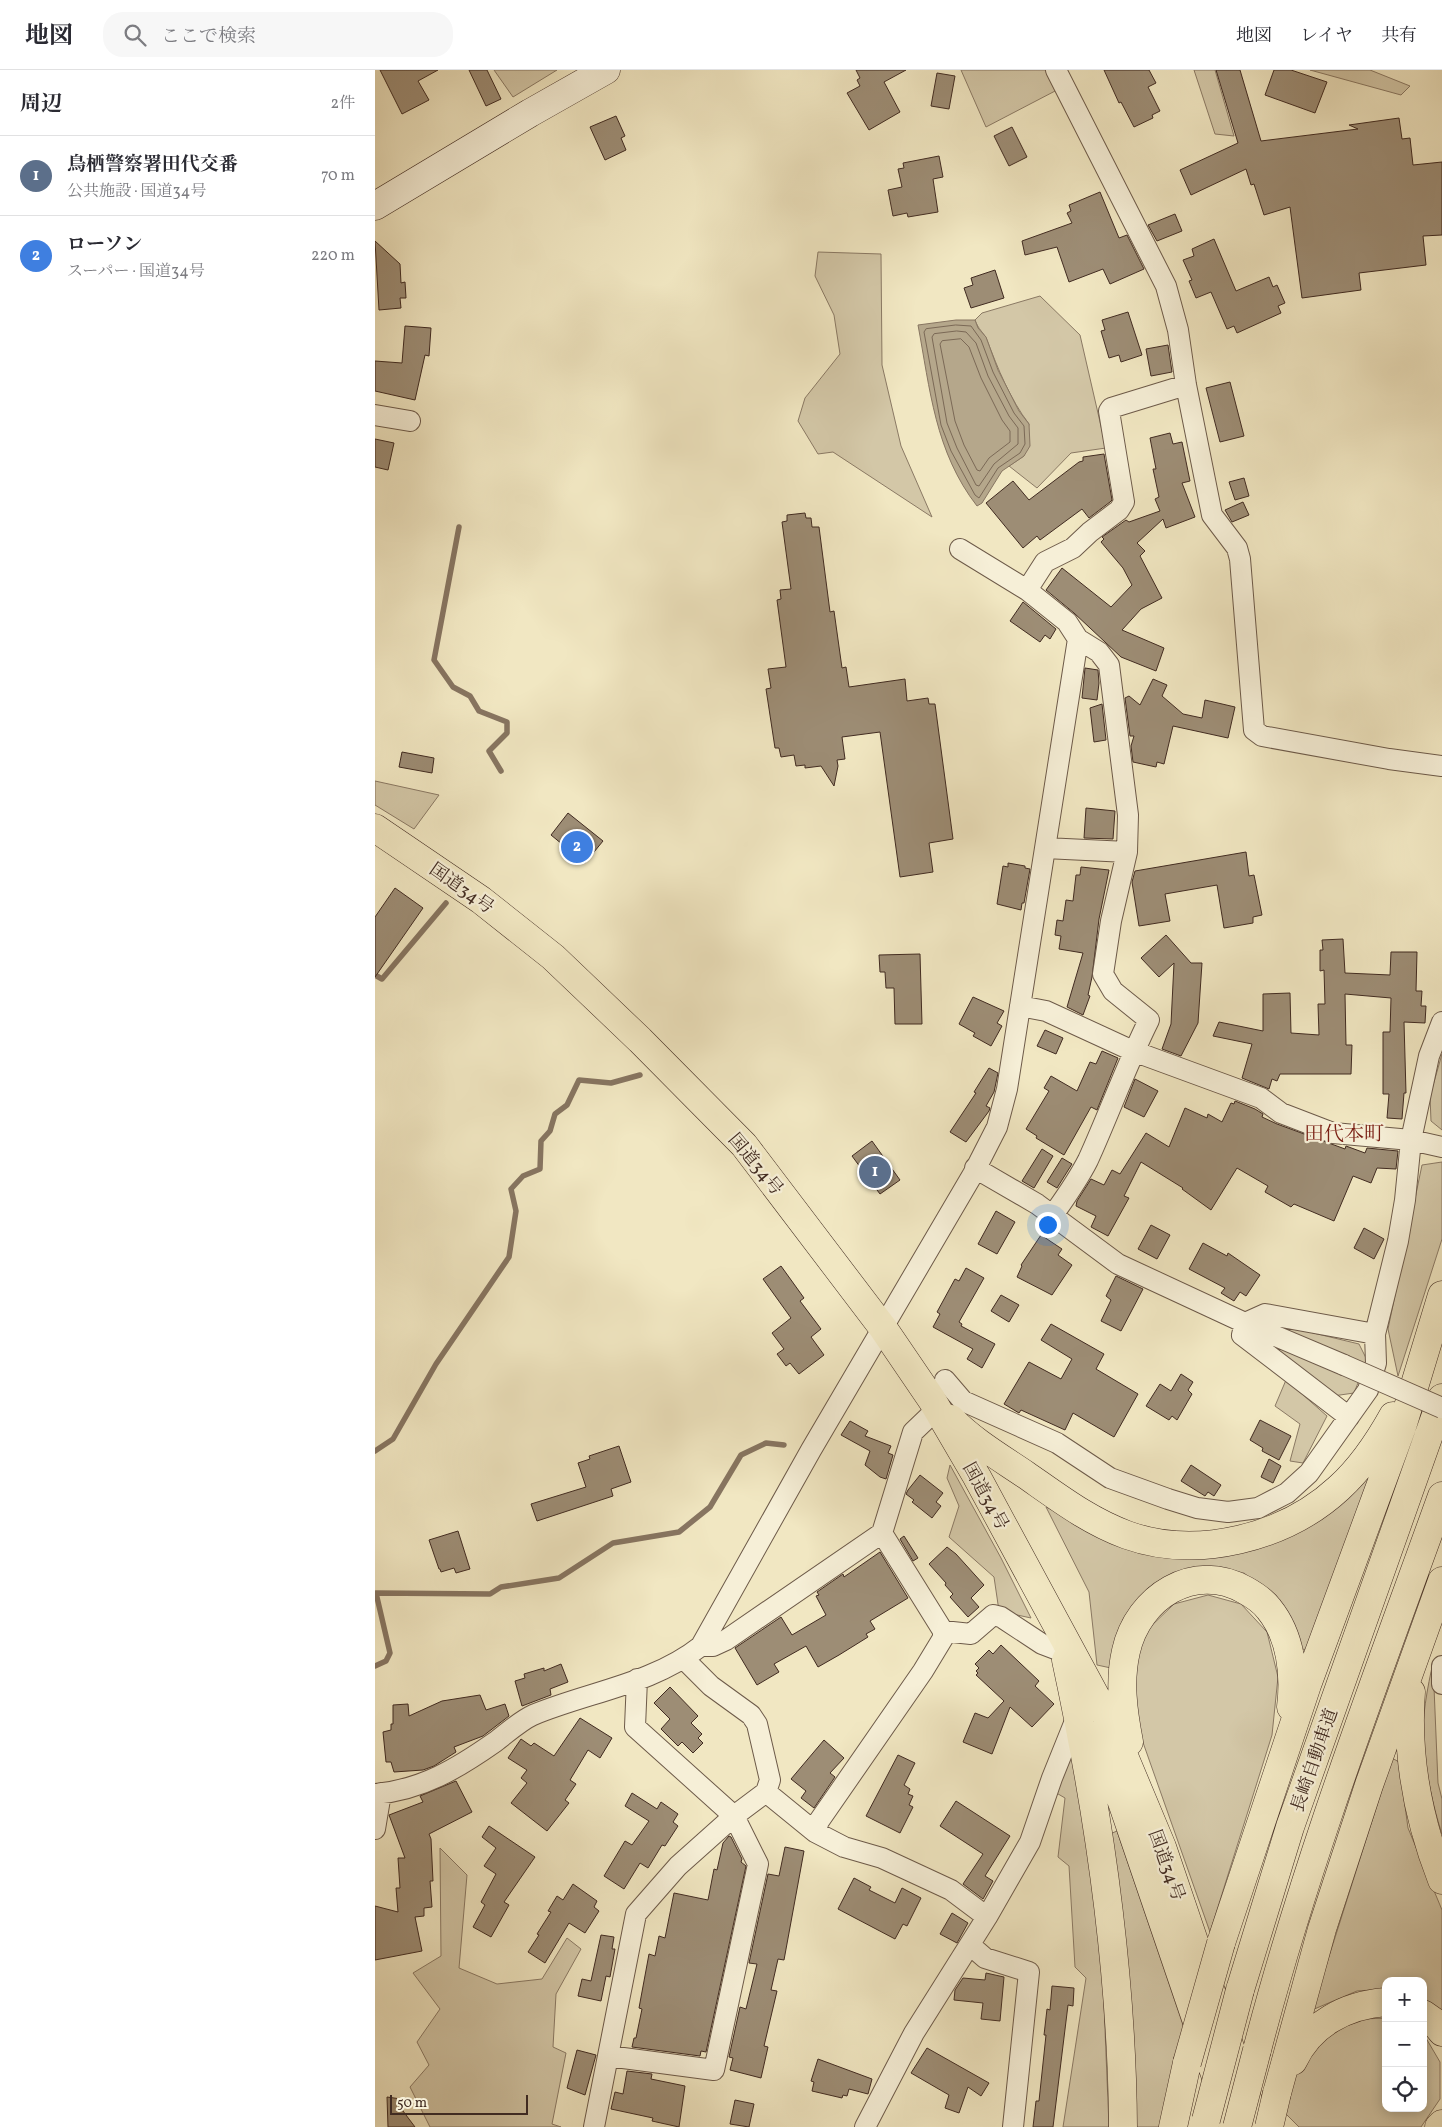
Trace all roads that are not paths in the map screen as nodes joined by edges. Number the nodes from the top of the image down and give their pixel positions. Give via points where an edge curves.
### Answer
1 (606, 70) edge
2 (1056, 70) edge
3 (375, 206) edge
4 (1186, 385) junction
5 (375, 415) edge
6 (411, 421) dead end
7 (960, 549) dead end
8 (1027, 590) junction
9 (1078, 639) junction
10 (1442, 766) edge
11 (375, 828) edge
12 (1045, 848) junction
13 (1127, 852) junction
14 (1020, 1006) junction
15 (1442, 1022) edge
16 (1133, 1051) junction
17 (1411, 1140) junction
18 (1442, 1147) edge
19 (975, 1168) junction
20 (1053, 1216) junction
21 (1442, 1295) edge
22 (1245, 1323) junction
23 (883, 1328) junction
24 (1375, 1334) junction
25 (1428, 1338) junction
26 (938, 1396) junction
27 (1442, 1398) edge
28 (1442, 1408) edge
29 (1349, 1417) junction
30 (1442, 1496) edge
31 (881, 1532) junction
32 (1442, 1581) edge
33 (1036, 1588) junction
34 (943, 1631) junction
35 (1420, 1642) junction
36 (701, 1646) junction
37 (1065, 1656) junction
38 (684, 1660) junction
39 (1442, 1666) edge
40 (637, 1680) junction
41 (1442, 1684) edge
42 (1078, 1714) junction
43 (1274, 1779) junction
44 (766, 1792) junction
45 (378, 1793) edge
46 (734, 1816) junction
47 (375, 1829) edge
48 (815, 1832) junction
49 (1162, 1847) junction
50 (1442, 1880) edge
51 (987, 1917) junction
52 (970, 1945) junction
53 (1210, 1949) junction
54 (1382, 2002) edge
55 (1427, 2017) edge
56 (1442, 2032) edge
57 (608, 2056) junction
58 (1277, 2093) junction
59 (1205, 2123) edge
60 (1442, 2124) edge
61 (594, 2127) edge
62 (865, 2127) edge
63 (1013, 2127) edge
64 (1123, 2127) edge
65 (1173, 2127) edge
66 (1233, 2127) edge
67 (1237, 2127) edge
68 (1257, 2127) edge
69 (1269, 2127) edge
70 (1280, 2127) edge
71 (1439, 2127) edge

1 - 3 street
2 - 4 street via 1166,286 1178,330
4 - 8 street via 1111,408 1109,412 1124,502 1119,510 1073,548 1045,562
4 - 10 street via 1212,515 1237,548 1240,559 1254,730 1262,736
5 - 6 street
7 - 8 street
8 - 9 street via 1067,622
9 - 12 street
9 - 13 street via 1099,652 1109,665 1128,815
11 - 23 highway, 国道34号 via 481,900 539,945 640,1040 744,1145
12 - 13 street
12 - 14 street
13 - 16 street via 1103,974 1113,991 1149,1020
14 - 16 street via 1045,1011
14 - 19 street via 1007,1089 997,1127
15 - 17 street via 1429,1056
16 - 17 street via 1261,1098 1281,1113 1333,1133
16 - 20 street via 1087,1162
17 - 18 street
17 - 24 street via 1398,1241
19 - 20 street
19 - 23 street
20 - 22 street via 1118,1264
21 - 25 highway
22 - 24 street via 1265,1314
22 - 28 street, bridge
22 - 29 street via 1242,1335
23 - 26 highway, 国道34号
23 - 36 street
24 - 29 street via 1376,1363 1368,1390
25 - 26 highway via 1378,1444 1339,1488 1297,1518 1270,1530 1243,1539 1215,1543 1158,1542 1129,1536 1097,1523 955,1424
25 - 43 highway via 1399,1435
26 - 29 street via 963,1401 1057,1443 1110,1478 1197,1508 1228,1512 1258,1508 1287,1493 1309,1473
26 - 31 street via 913,1432
26 - 33 highway, 国道34号
27 - 59 highway, 長崎自動車道, bridge via 1290,1827 1240,1990
30 - 67 highway, 長崎自動車道, bridge via 1322,1831
31 - 34 street
31 - 36 street via 726,1640 713,1646
32 - 35 highway
33 - 37 highway, 国道34号
33 - 49 highway, 国道34号 via 1111,1725
34 - 37 street via 971,1634 993,1615
34 - 48 street via 943,1638 923,1671 819,1821
35 - 50 highway via 1411,1691 1409,1751 1420,1816
35 - 58 highway via 1322,1929
36 - 38 street
37 - 42 highway
37 - 66 highway, 国道34号 via 1123,1804
38 - 40 street
38 - 44 street via 757,1724 770,1780
39 - 41 street
40 - 45 street via 531,1716 470,1760 421,1785
40 - 46 street via 635,1727
42 - 51 street via 1030,1842
42 - 64 highway via 1098,1825 1110,1920
43 - 49 highway via 1293,1690 1290,1659 1280,1625 1269,1608 1240,1587 1206,1580 1170,1588 1155,1600 1133,1630 1122,1670 1122,1699 1129,1743
43 - 53 highway
44 - 46 street
44 - 48 street
45 - 47 street
46 - 57 street via 678,1866 636,1914
46 - 57 street via 758,1864 714,2070
48 - 51 street via 951,1890
49 - 53 highway, 国道34号
51 - 52 street
52 - 62 street via 914,2033
52 - 63 street via 985,1958 1029,1972
53 - 65 highway, bridge
53 - 68 highway, 国道34号
53 - 70 highway via 1261,2097
54 - 58 highway via 1351,2008 1314,2030 1297,2052
55 - 56 highway
57 - 61 street
58 - 69 highway, bridge
60 - 71 highway

